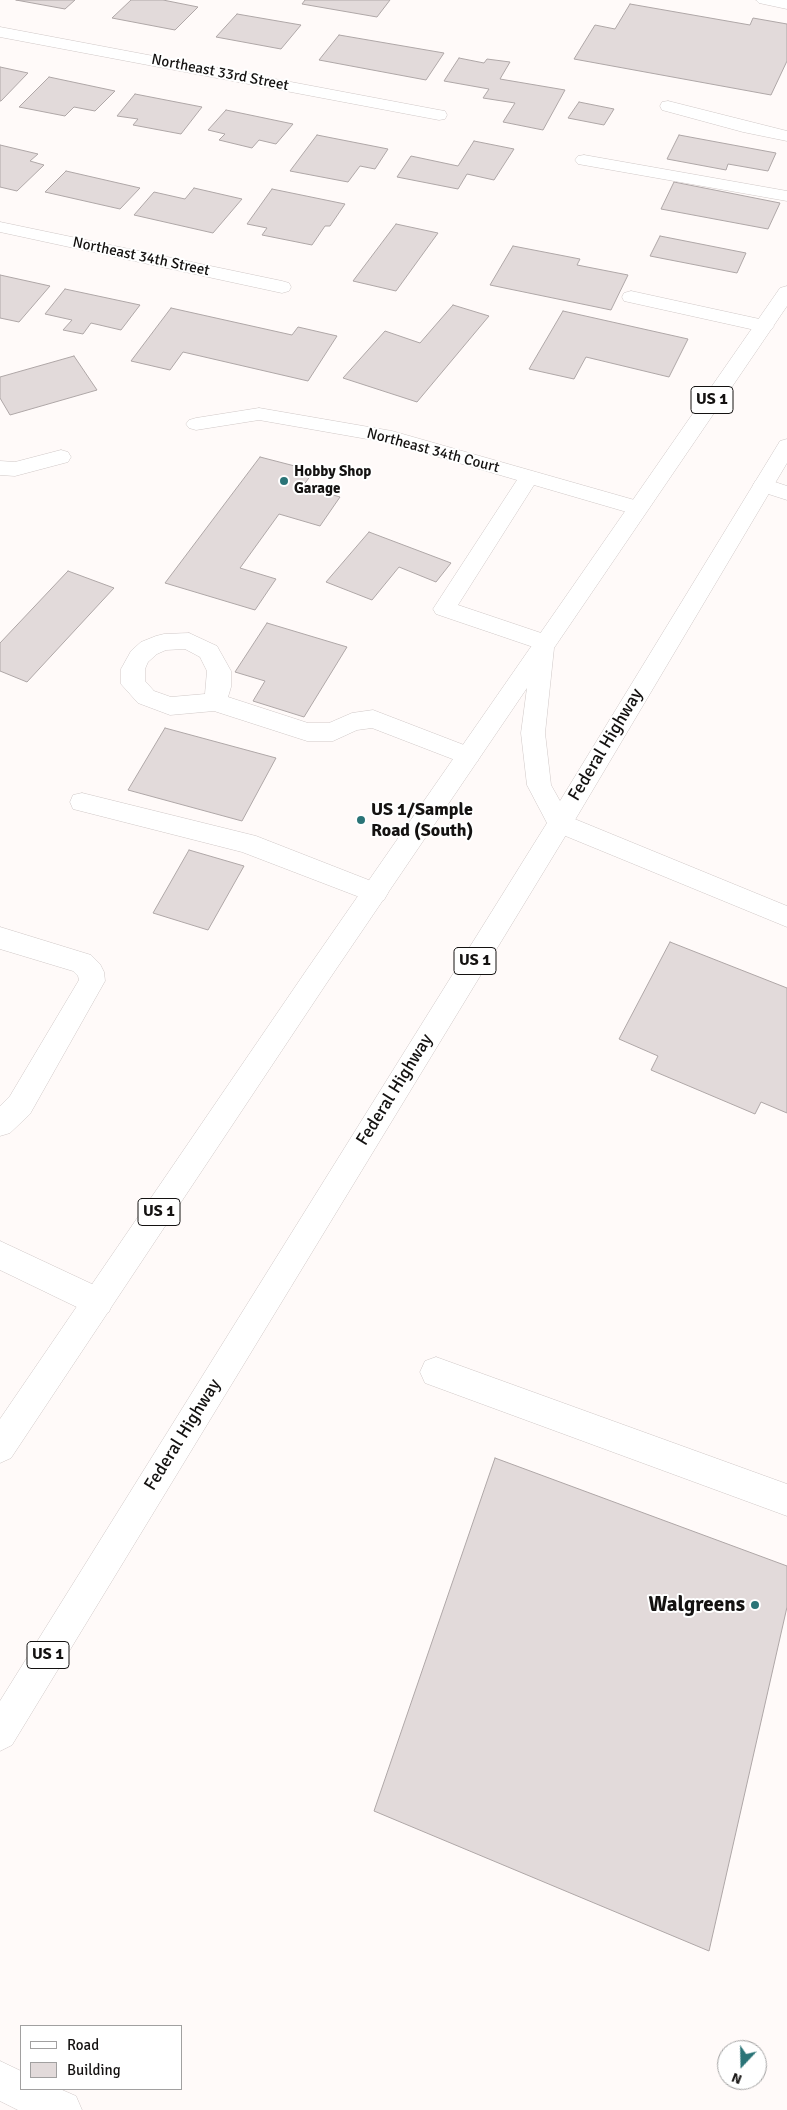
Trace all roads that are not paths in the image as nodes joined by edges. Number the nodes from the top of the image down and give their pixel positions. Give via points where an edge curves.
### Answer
1 (764, 0) edge
2 (787, 4) edge
3 (0, 32) edge
4 (668, 106) dead end
5 (439, 115) dead end
6 (787, 136) edge
7 (584, 160) dead end
8 (787, 196) edge
9 (0, 227) edge
10 (282, 287) dead end
11 (787, 292) edge
12 (631, 296) dead end
13 (764, 326) junction
14 (196, 424) dead end
15 (787, 446) edge
16 (61, 457) dead end
17 (0, 468) edge
18 (528, 477) junction
19 (763, 485) junction
20 (787, 493) edge
21 (637, 508) junction
22 (545, 643) junction
23 (215, 702) dead end
24 (468, 756) junction
25 (82, 802) dead end
26 (560, 823) junction
27 (375, 893) junction
28 (787, 917) edge
29 (0, 938) edge
30 (0, 1124) edge
31 (0, 1255) edge
32 (98, 1302) junction
33 (436, 1372) dead end
34 (0, 1447) edge
35 (787, 1500) edge
36 (0, 1733) edge
37 (0, 2081) edge
38 (62, 2110) edge

1 - 2 main road
3 - 5 main road, Northeast 33rd Street
4 - 6 main road
7 - 8 main road
9 - 10 main road, Northeast 34th Street
11 - 13 main road, US 1
12 - 13 main road
13 - 21 main road, US 1
14 - 18 main road, Northeast 34th Court via 259,414 392,437
15 - 19 main road, Federal Highway / US 1
16 - 17 main road via 15,469
18 - 21 main road, Northeast 34th Court
18 - 22 main road via 444,609
19 - 20 main road
19 - 26 main road, Federal Highway / US 1
21 - 22 main road, US 1
22 - 24 main road, US 1
22 - 26 main road via 532,733 539,785
23 - 24 main road via 307,732 333,732 352,722 373,719
24 - 27 main road, US 1
25 - 27 main road via 246,843
26 - 28 main road
26 - 36 main road, Federal Highway / US 1
27 - 32 main road, US 1
29 - 30 main road via 82,964 91,972 92,981 20,1104
31 - 32 main road
32 - 34 main road, US 1
33 - 35 main road
37 - 38 main road

